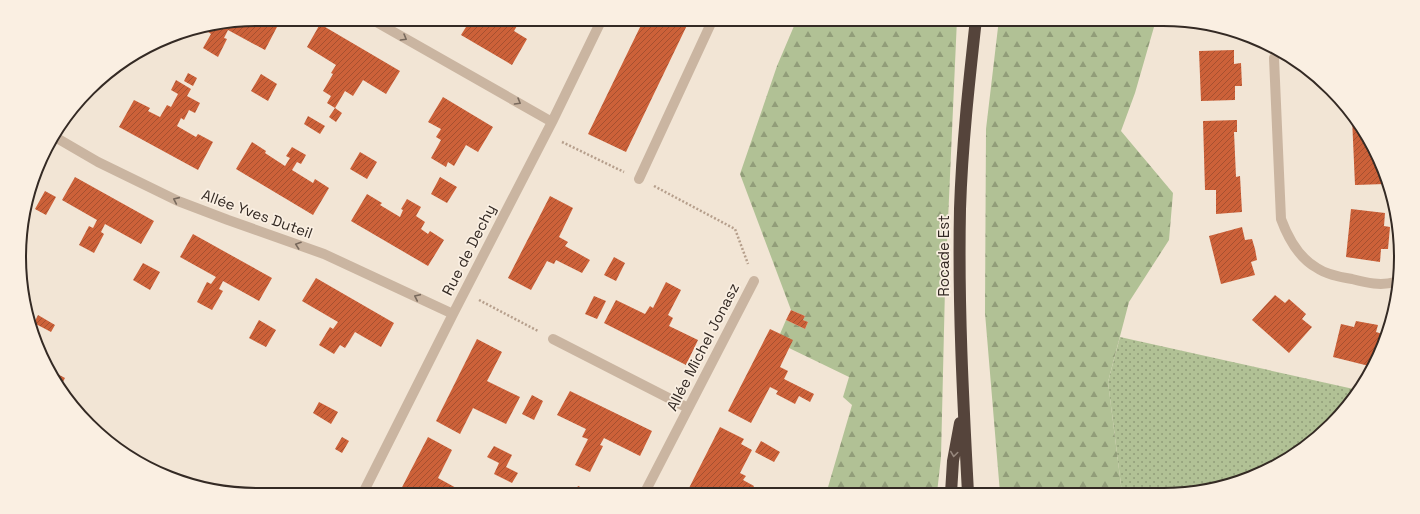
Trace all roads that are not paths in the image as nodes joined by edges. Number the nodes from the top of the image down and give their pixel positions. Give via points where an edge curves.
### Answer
1 (383, 26) edge
2 (599, 26) edge
3 (710, 26) edge
4 (975, 26) edge
5 (1274, 58) dead end
6 (552, 122) junction
7 (58, 139) edge
8 (639, 178) road end
9 (754, 281) road end
10 (1393, 282) edge
11 (453, 314) junction
12 (553, 339) road end
13 (964, 402) junction
14 (688, 408) junction
15 (366, 488) edge
16 (647, 488) edge
17 (952, 488) edge
18 (968, 488) edge

1 -> 6 street
2 - 6 street, Rue de Dechy
3 - 8 street
4 - 13 highway, Rocade Est via 960,209
5 - 10 street via 1281,219 1287,234 1296,249 1318,269 1367,283
6 - 11 street, Rue de Dechy
11 -> 7 street, Allée Yves Duteil via 324,254 178,201
9 - 14 street, Allée Michel Jonasz
11 - 15 street, Rue de Dechy
12 - 14 street
13 -> 17 highway via 955,449
13 - 18 highway, Rocade Est
14 - 16 street, Allée Michel Jonasz

